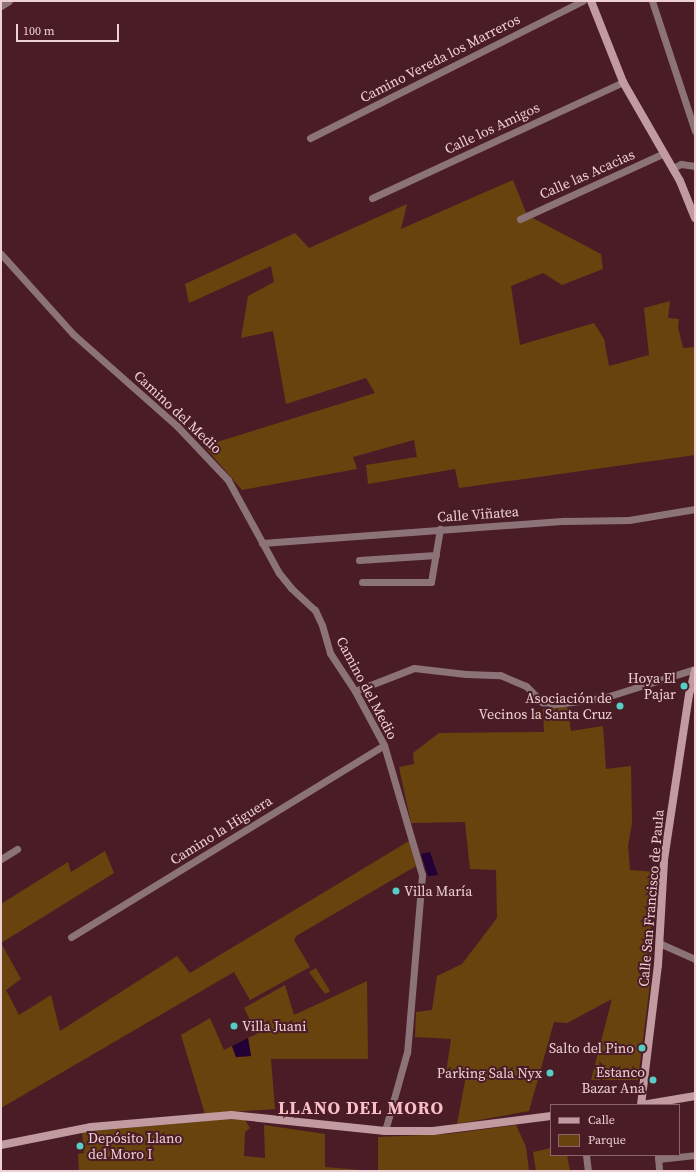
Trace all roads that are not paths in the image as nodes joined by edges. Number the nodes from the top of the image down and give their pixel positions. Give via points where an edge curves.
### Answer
1 (9, 1) edge
2 (582, 1) edge
3 (591, 1) edge
4 (652, 1) edge
5 (1, 6) edge
6 (623, 82) junction
7 (695, 131) edge
8 (310, 138) dead end
9 (664, 153) junction
10 (695, 166) edge
11 (673, 168) junction
12 (372, 198) dead end
13 (695, 218) edge
14 (520, 219) dead end
15 (1, 254) edge
16 (695, 509) edge
17 (440, 529) junction
18 (262, 543) junction
19 (436, 555) junction
20 (359, 560) dead end
21 (362, 582) dead end
22 (695, 670) edge
23 (355, 691) junction
24 (384, 745) junction
25 (17, 849) dead end
26 (1, 859) edge
27 (71, 937) dead end
28 (659, 943) junction
29 (695, 959) edge
30 (695, 1096) edge
31 (646, 1104) edge
32 (651, 1104) edge
33 (550, 1116) edge
34 (385, 1131) junction
35 (1, 1145) edge
36 (695, 1155) edge
37 (586, 1156) edge
38 (676, 1156) edge
39 (680, 1156) edge
40 (658, 1157) edge
41 (588, 1171) edge
42 (659, 1171) edge

1 - 5 street
2 - 8 street, Camino Vereda los Marreros
3 - 6 main road
4 - 7 street
6 - 9 main road
6 - 12 street, Calle los Amigos
9 - 11 main road
9 - 14 street, Calle las Acacias
10 - 11 street via 681,164
11 - 13 main road
15 - 18 street, Camino del Medio via 73,334 177,426 212,461 235,490
16 - 17 street, Calle Viñatea via 629,520 586,520
17 - 18 street, Calle Viñatea
17 - 19 street
18 - 23 street, Camino del Medio via 285,582 316,610 330,653
19 - 20 street
19 - 21 street via 432,582
22 - 23 street via 603,698 556,704 542,702 526,686 500,675 414,668
22 - 28 main road, Calle San Francisco de Paula via 664,860
23 - 24 street, Camino del Medio
24 - 27 street, Camino la Higuera
24 - 34 street, Camino del Medio via 422,875 406,1052
25 - 26 street
28 - 29 street
28 - 31 main road, Calle San Francisco de Paula
30 - 32 main road
33 - 34 main road via 433,1131
34 - 35 main road via 231,1115 91,1128
36 - 39 street
37 - 41 street
38 - 40 street
40 - 42 street

